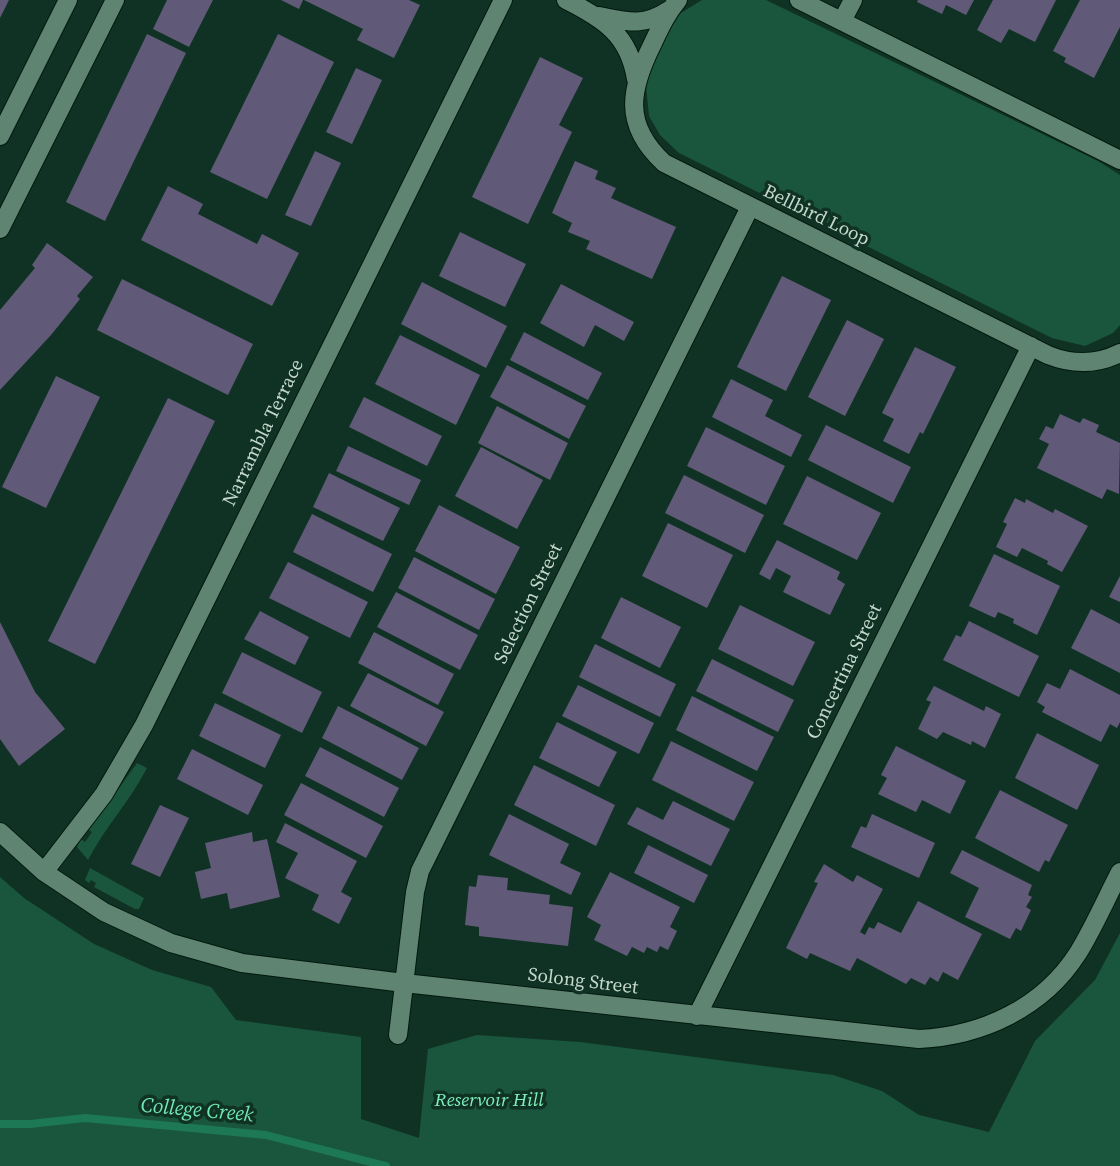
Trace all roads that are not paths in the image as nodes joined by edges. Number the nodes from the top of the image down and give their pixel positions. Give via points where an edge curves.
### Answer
1 (68, 0) edge
2 (115, 0) edge
3 (503, 0) edge
4 (566, 0) edge
5 (799, 0) edge
6 (853, 0) edge
7 (674, 4) edge
8 (596, 15) junction
9 (842, 21) junction
10 (636, 79) junction
11 (0, 136) edge
12 (1120, 160) edge
13 (750, 207) junction
14 (0, 229) edge
15 (1031, 346) junction
16 (1120, 353) edge
17 (0, 832) edge
18 (44, 872) junction
19 (1120, 872) edge
20 (404, 983) junction
21 (697, 1016) junction
22 (398, 1035) dead end

1 - 11 street
2 - 14 street
3 - 18 street, Narrambla Terrace via 144,725 104,794
4 - 8 street
5 - 9 street
6 - 9 street
7 - 8 street via 653,20 634,22
7 - 10 street, Bellbird Loop
8 - 10 street via 623,41
9 - 12 street
10 - 13 street, Bellbird Loop via 635,119 654,154
13 - 15 street, Bellbird Loop
13 - 20 street, Selection Street via 425,860 415,892
15 - 16 street, Bellbird Loop via 1073,363 1100,361
15 - 21 street, Concertina Street
17 - 18 street, Solong Street
18 - 20 street, Solong Street via 137,929 206,955 278,969
19 - 21 street, Solong Street via 1063,972 1029,1004 982,1028 919,1039
20 - 21 street, Solong Street
20 - 22 street, Selection Street

